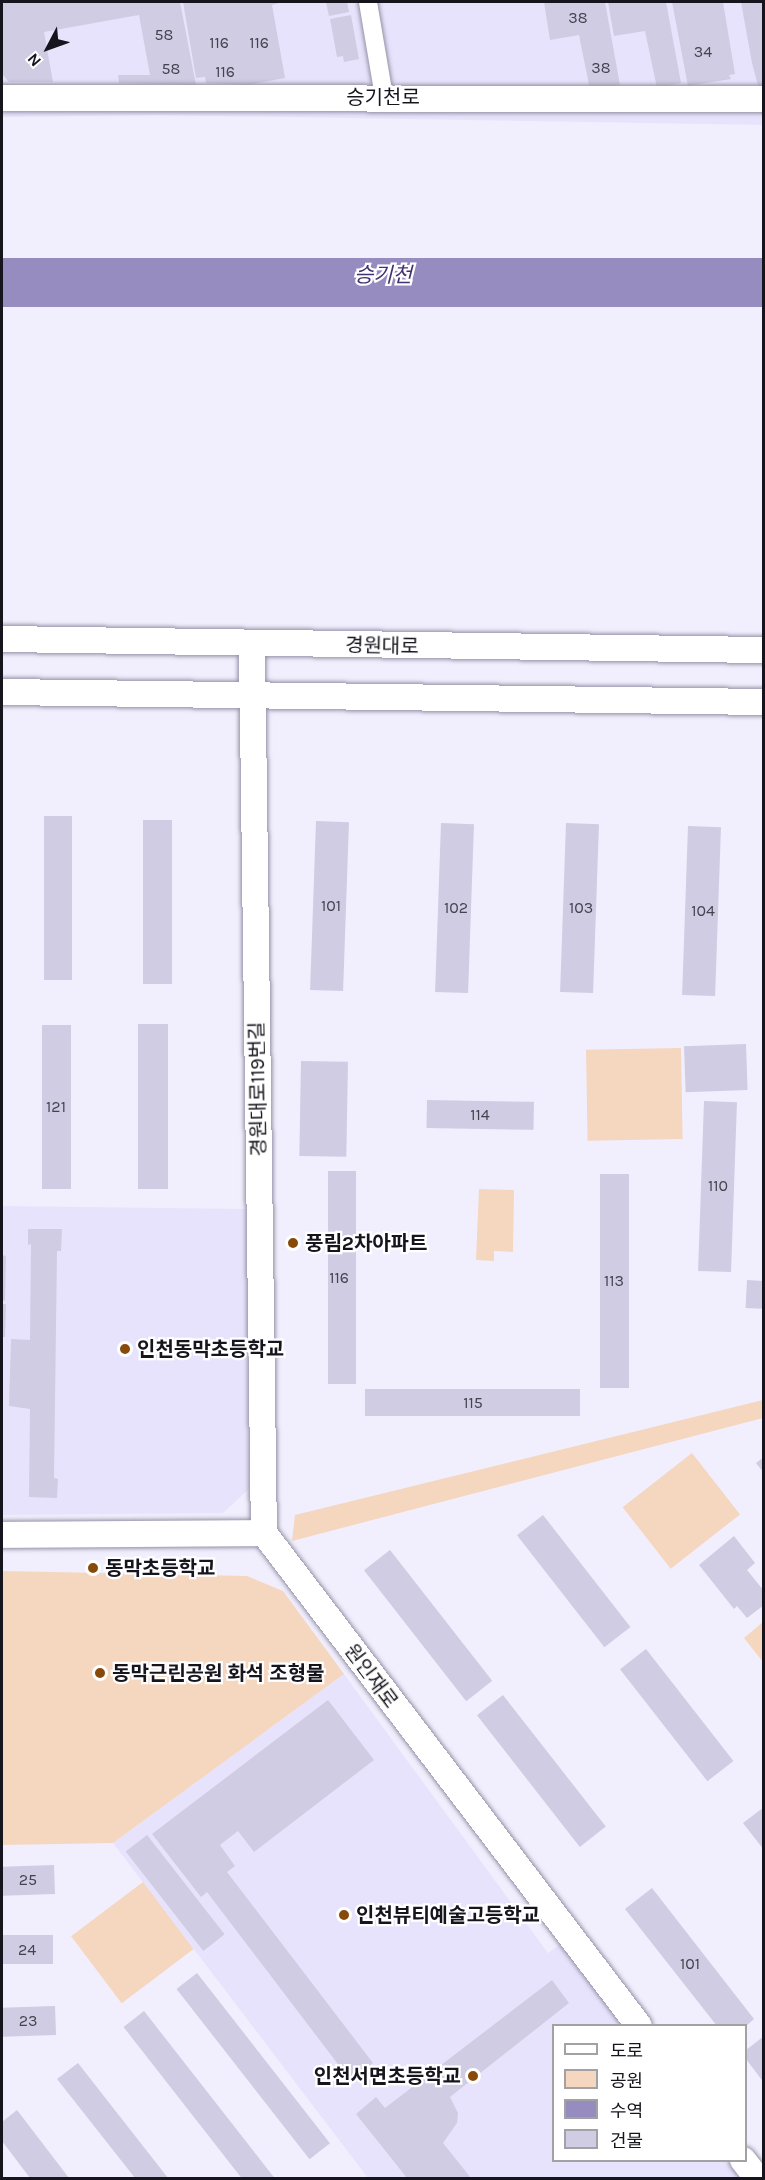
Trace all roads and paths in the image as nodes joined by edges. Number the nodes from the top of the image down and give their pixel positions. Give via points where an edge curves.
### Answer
1 (368, 2) edge
2 (384, 97) junction
3 (2, 98) edge
4 (764, 99) edge
5 (2, 639) edge
6 (252, 645) junction
7 (764, 650) edge
8 (2, 692) edge
9 (252, 694) junction
10 (764, 702) edge
11 (264, 1533) junction
12 (2, 1534) edge
13 (638, 2024) edge
14 (745, 2162) edge
15 (757, 2178) edge

1 - 2 street
2 - 3 main road, 승기천로
2 - 4 main road, 승기천로
5 - 6 main road, 경원대로
6 - 7 main road, 경원대로
6 - 9 main road, 경원대로119번길
8 - 9 main road
9 - 10 main road
9 - 11 main road, 경원대로119번길
11 - 12 main road
11 - 13 main road, 원인재로
14 - 15 main road

